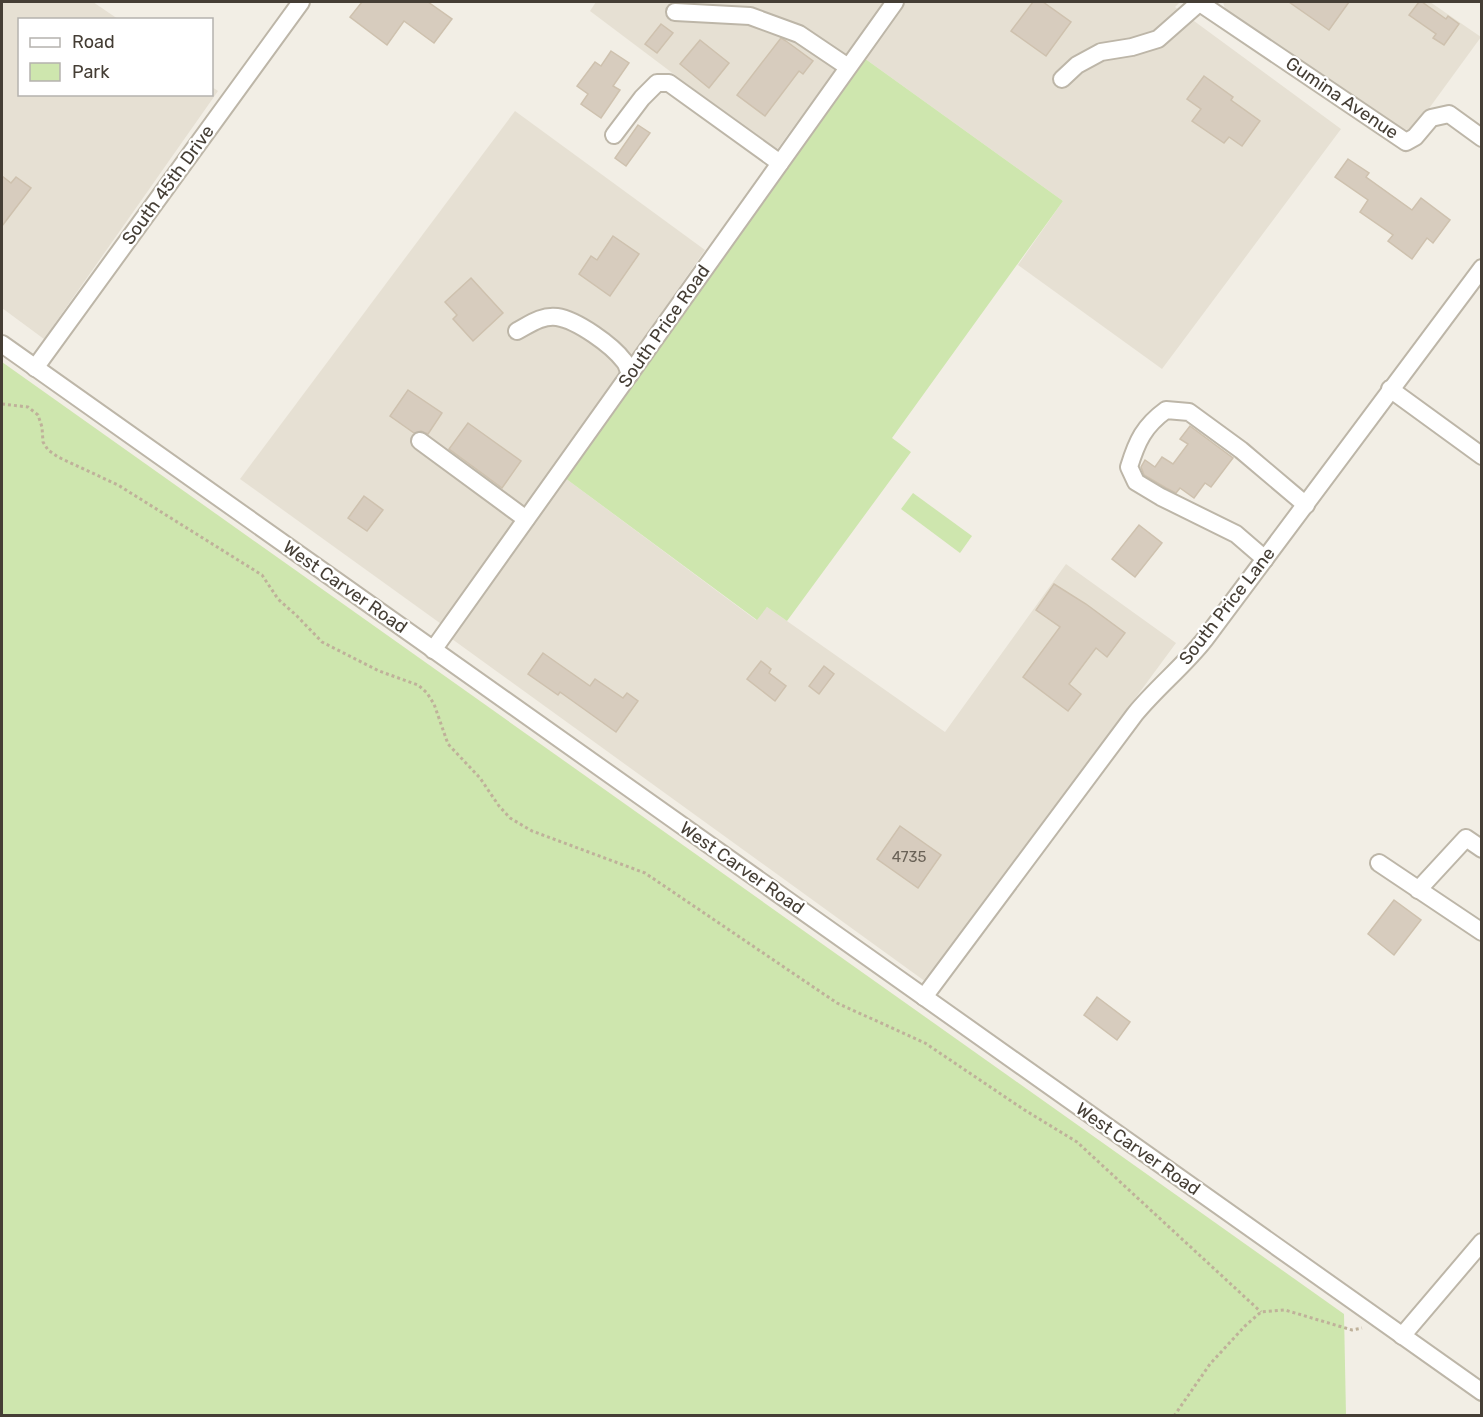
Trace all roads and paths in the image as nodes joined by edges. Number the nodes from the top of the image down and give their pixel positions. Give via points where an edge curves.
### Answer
1 (301, 2) edge
2 (895, 2) edge
3 (1200, 2) edge
4 (675, 12) dead end
5 (848, 67) junction
6 (1062, 79) dead end
7 (614, 135) dead end
8 (1482, 138) edge
9 (780, 163) junction
10 (1482, 268) edge
11 (518, 331) dead end
12 (2, 344) edge
13 (35, 368) junction
14 (630, 374) junction
15 (1390, 390) junction
16 (2, 404) edge
17 (420, 441) dead end
18 (1482, 456) edge
19 (1306, 505) junction
20 (526, 519) junction
21 (1265, 558) junction
22 (433, 650) junction
23 (1482, 849) edge
24 (1379, 863) dead end
25 (1418, 890) junction
26 (1479, 924) edge
27 (932, 987) junction
28 (1482, 1242) edge
29 (1261, 1312) junction
30 (1385, 1323) junction
31 (1402, 1336) junction
32 (1482, 1392) edge
33 (1174, 1416) edge

1 - 13 street, South 45th Drive
2 - 5 street, South Price Road
3 - 6 street via 1158,39 1101,52
3 - 8 street, Gumina Avenue via 1406,142 1431,118 1449,114
4 - 5 street via 750,16 799,34
5 - 9 street, South Price Road
7 - 9 street via 657,83 669,83
9 - 14 street, South Price Road
10 - 15 street, South Price Lane
11 - 14 street via 537,320 556,317 578,325 614,351
12 - 13 street, West Carver Road
13 - 22 street, West Carver Road
14 - 20 street, South Price Road
15 - 18 street
15 - 19 street, South Price Lane
16 - 29 path via 28,407 38,415 43,442 58,457 118,485 262,575 278,599 322,642 379,671 418,685 434,704 448,744 510,818 532,831 645,873 837,1003 925,1043 1077,1142
17 - 20 street
19 - 21 street, South Price Lane
19 - 21 street via 1189,412 1166,410 1152,420 1137,442 1129,467 1136,482 1236,534
20 - 22 street, South Price Road
21 - 27 street, South Price Lane via 1192,655 1135,714
22 - 27 street, West Carver Road
23 - 25 street via 1466,838
24 - 25 street
25 - 26 street
27 - 30 street, West Carver Road
28 - 31 street
29 - 30 path via 1285,1310 1352,1330
29 - 33 path via 1210,1364
30 - 31 street, West Carver Road
31 - 32 street, West Carver Road

